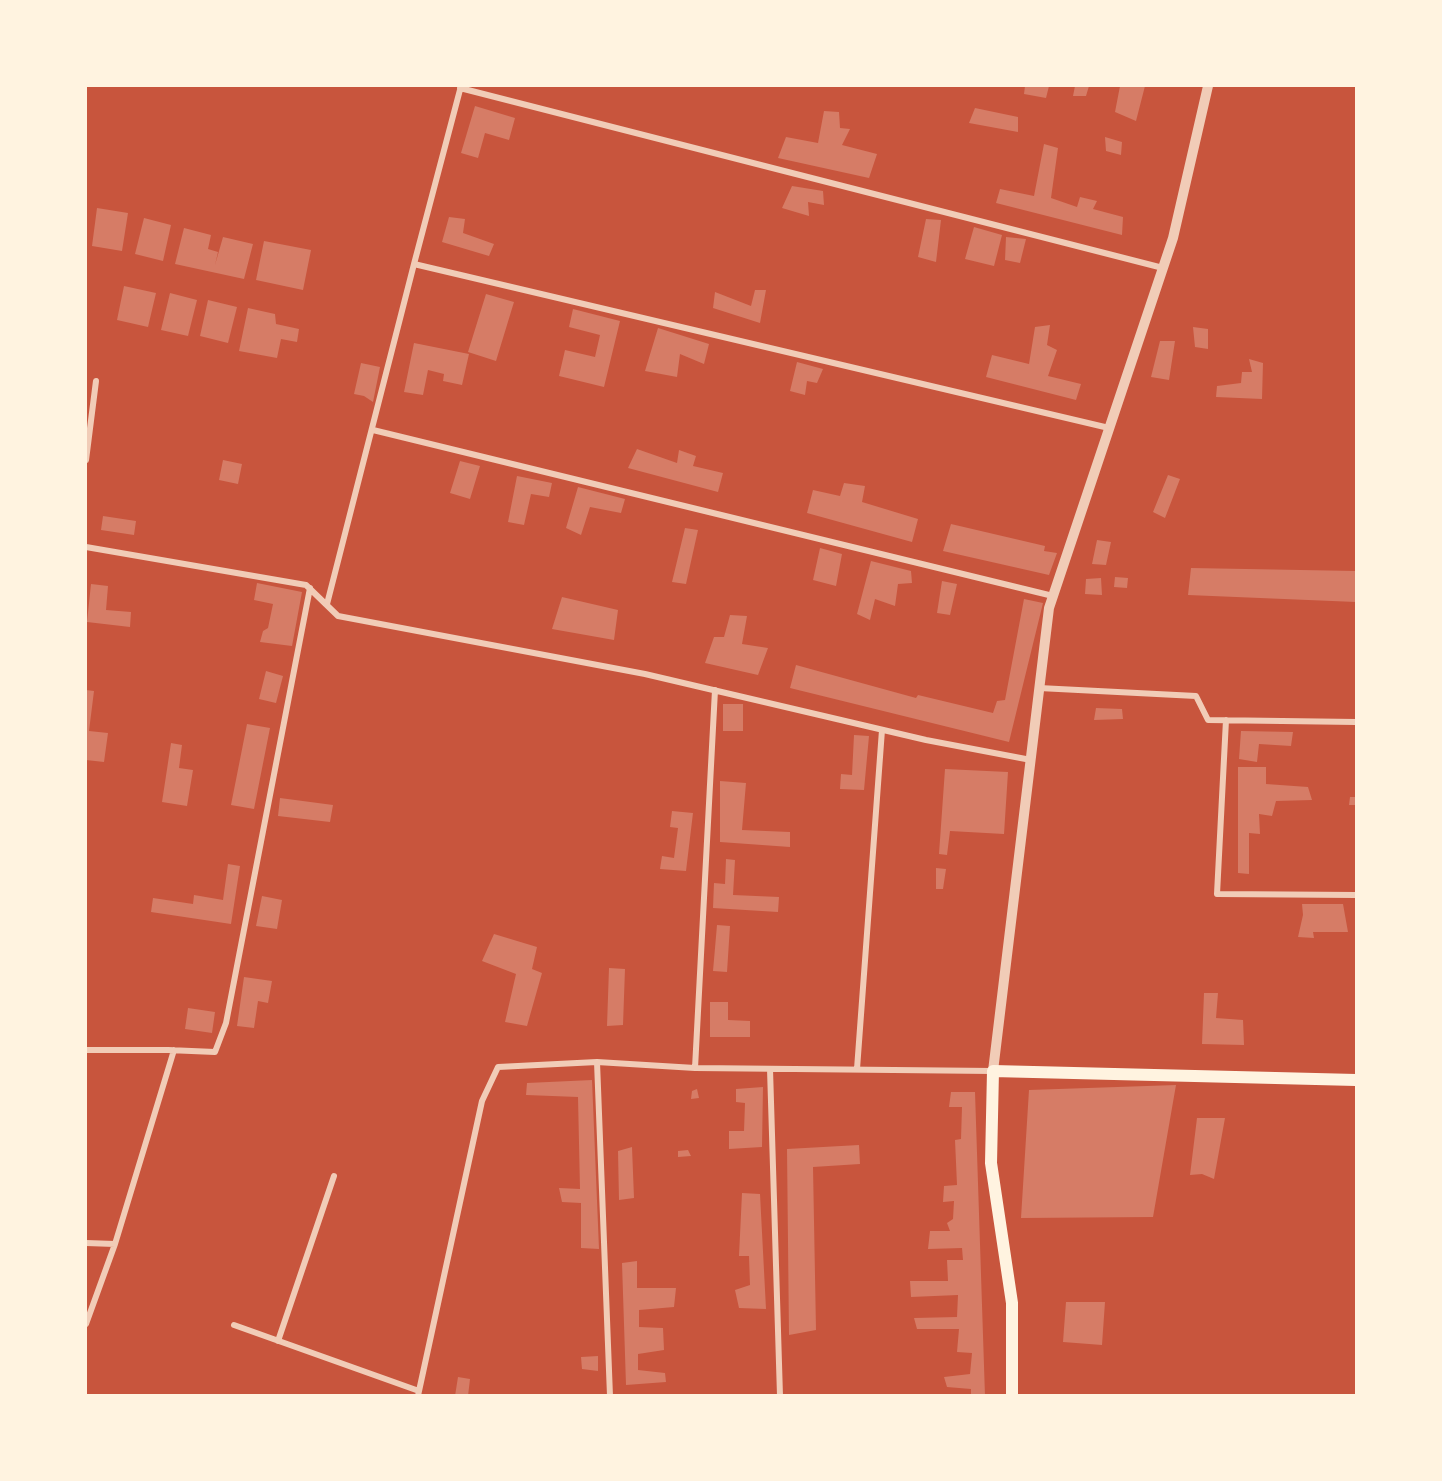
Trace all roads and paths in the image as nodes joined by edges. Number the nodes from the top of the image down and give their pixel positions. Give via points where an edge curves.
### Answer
1 (1208, 86) edge
2 (461, 87) edge
3 (414, 264) junction
4 (1163, 268) junction
5 (96, 381) dead end
6 (1109, 428) junction
7 (373, 430) junction
8 (86, 460) edge
9 (86, 547) edge
10 (310, 588) junction
11 (1053, 596) junction
12 (327, 604) junction
13 (1040, 688) junction
14 (714, 690) junction
15 (1226, 720) junction
16 (1356, 722) edge
17 (882, 730) junction
18 (1031, 760) junction
19 (1356, 895) edge
20 (86, 1050) edge
21 (174, 1050) junction
22 (597, 1062) junction
23 (695, 1068) junction
24 (770, 1069) junction
25 (857, 1070) junction
26 (993, 1071) junction
27 (1356, 1080) edge
28 (334, 1176) dead end
29 (86, 1243) edge
30 (115, 1244) junction
31 (86, 1324) edge
32 (234, 1324) dead end
33 (278, 1341) junction
34 (419, 1393) edge
35 (610, 1395) edge
36 (780, 1395) edge
37 (1012, 1395) edge

1 - 4 street
2 - 3 street
2 - 4 street
3 - 6 street
3 - 7 street
4 - 6 street
5 - 8 street
6 - 11 street
7 - 11 street
7 - 12 street
9 - 10 street
10 - 12 street
10 - 21 street via 226,1023 215,1052
11 - 13 street
12 - 14 street via 338,616
13 - 15 street via 1196,696 1208,720
13 - 18 street
14 - 17 street
14 - 23 street
15 - 16 street
15 - 19 street via 1217,894
17 - 18 street
17 - 25 street
18 - 26 street
20 - 21 street
21 - 30 street
22 - 23 street
22 - 34 street via 498,1067 482,1101
22 - 35 street
23 - 24 street
24 - 25 street
24 - 36 street
25 - 26 street
26 - 27 main road
26 - 37 main road via 991,1163 1012,1303
28 - 33 street
29 - 30 street
30 - 31 street
32 - 33 street
33 - 34 street

